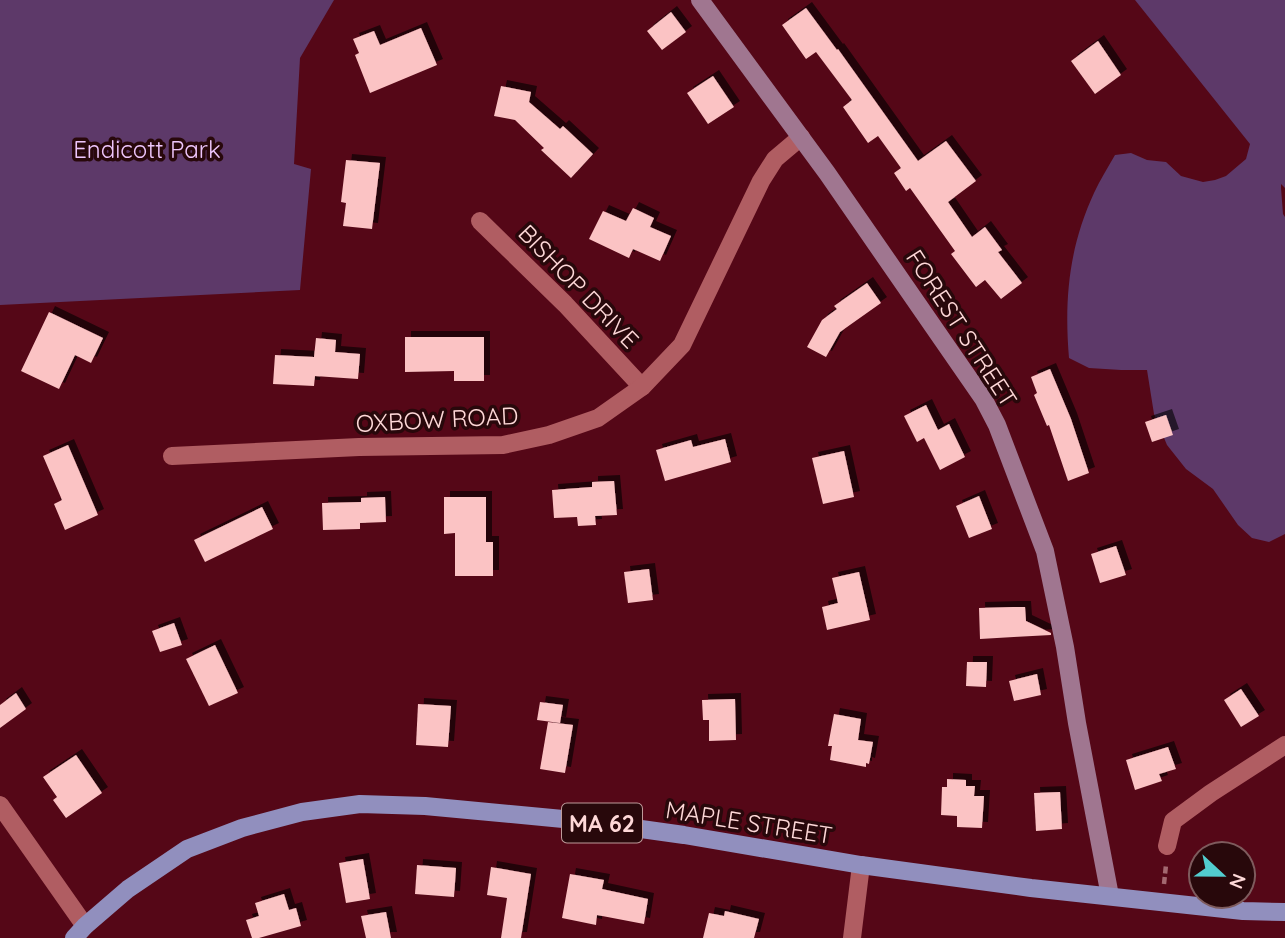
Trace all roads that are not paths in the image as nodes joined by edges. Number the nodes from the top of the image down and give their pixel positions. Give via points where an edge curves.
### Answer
1 (700, 0) edge
2 (801, 137) junction
3 (480, 221) dead end
4 (642, 387) junction
5 (172, 456) dead end
6 (1285, 745) edge
7 (0, 805) edge
8 (1167, 846) road end
9 (860, 865) junction
10 (1110, 897) junction
11 (1285, 912) edge
12 (79, 932) edge
13 (852, 938) edge

1 - 2 street, FOREST STREET
2 - 4 street, OXBOW ROAD via 775,159 761,181 682,345
2 - 10 street, FOREST STREET via 997,425 1045,551
3 - 4 street, BISHOP DRIVE
4 - 5 street, OXBOW ROAD via 598,418 503,445
6 - 8 street via 1173,821
7 - 12 street
9 - 10 main road, MAPLE STREET / MA 62
9 - 12 main road, MAPLE STREET / MA 62 via 584,821 360,804 302,812 187,849 128,889
9 - 13 street
10 - 11 main road, MAPLE STREET / MA 62

